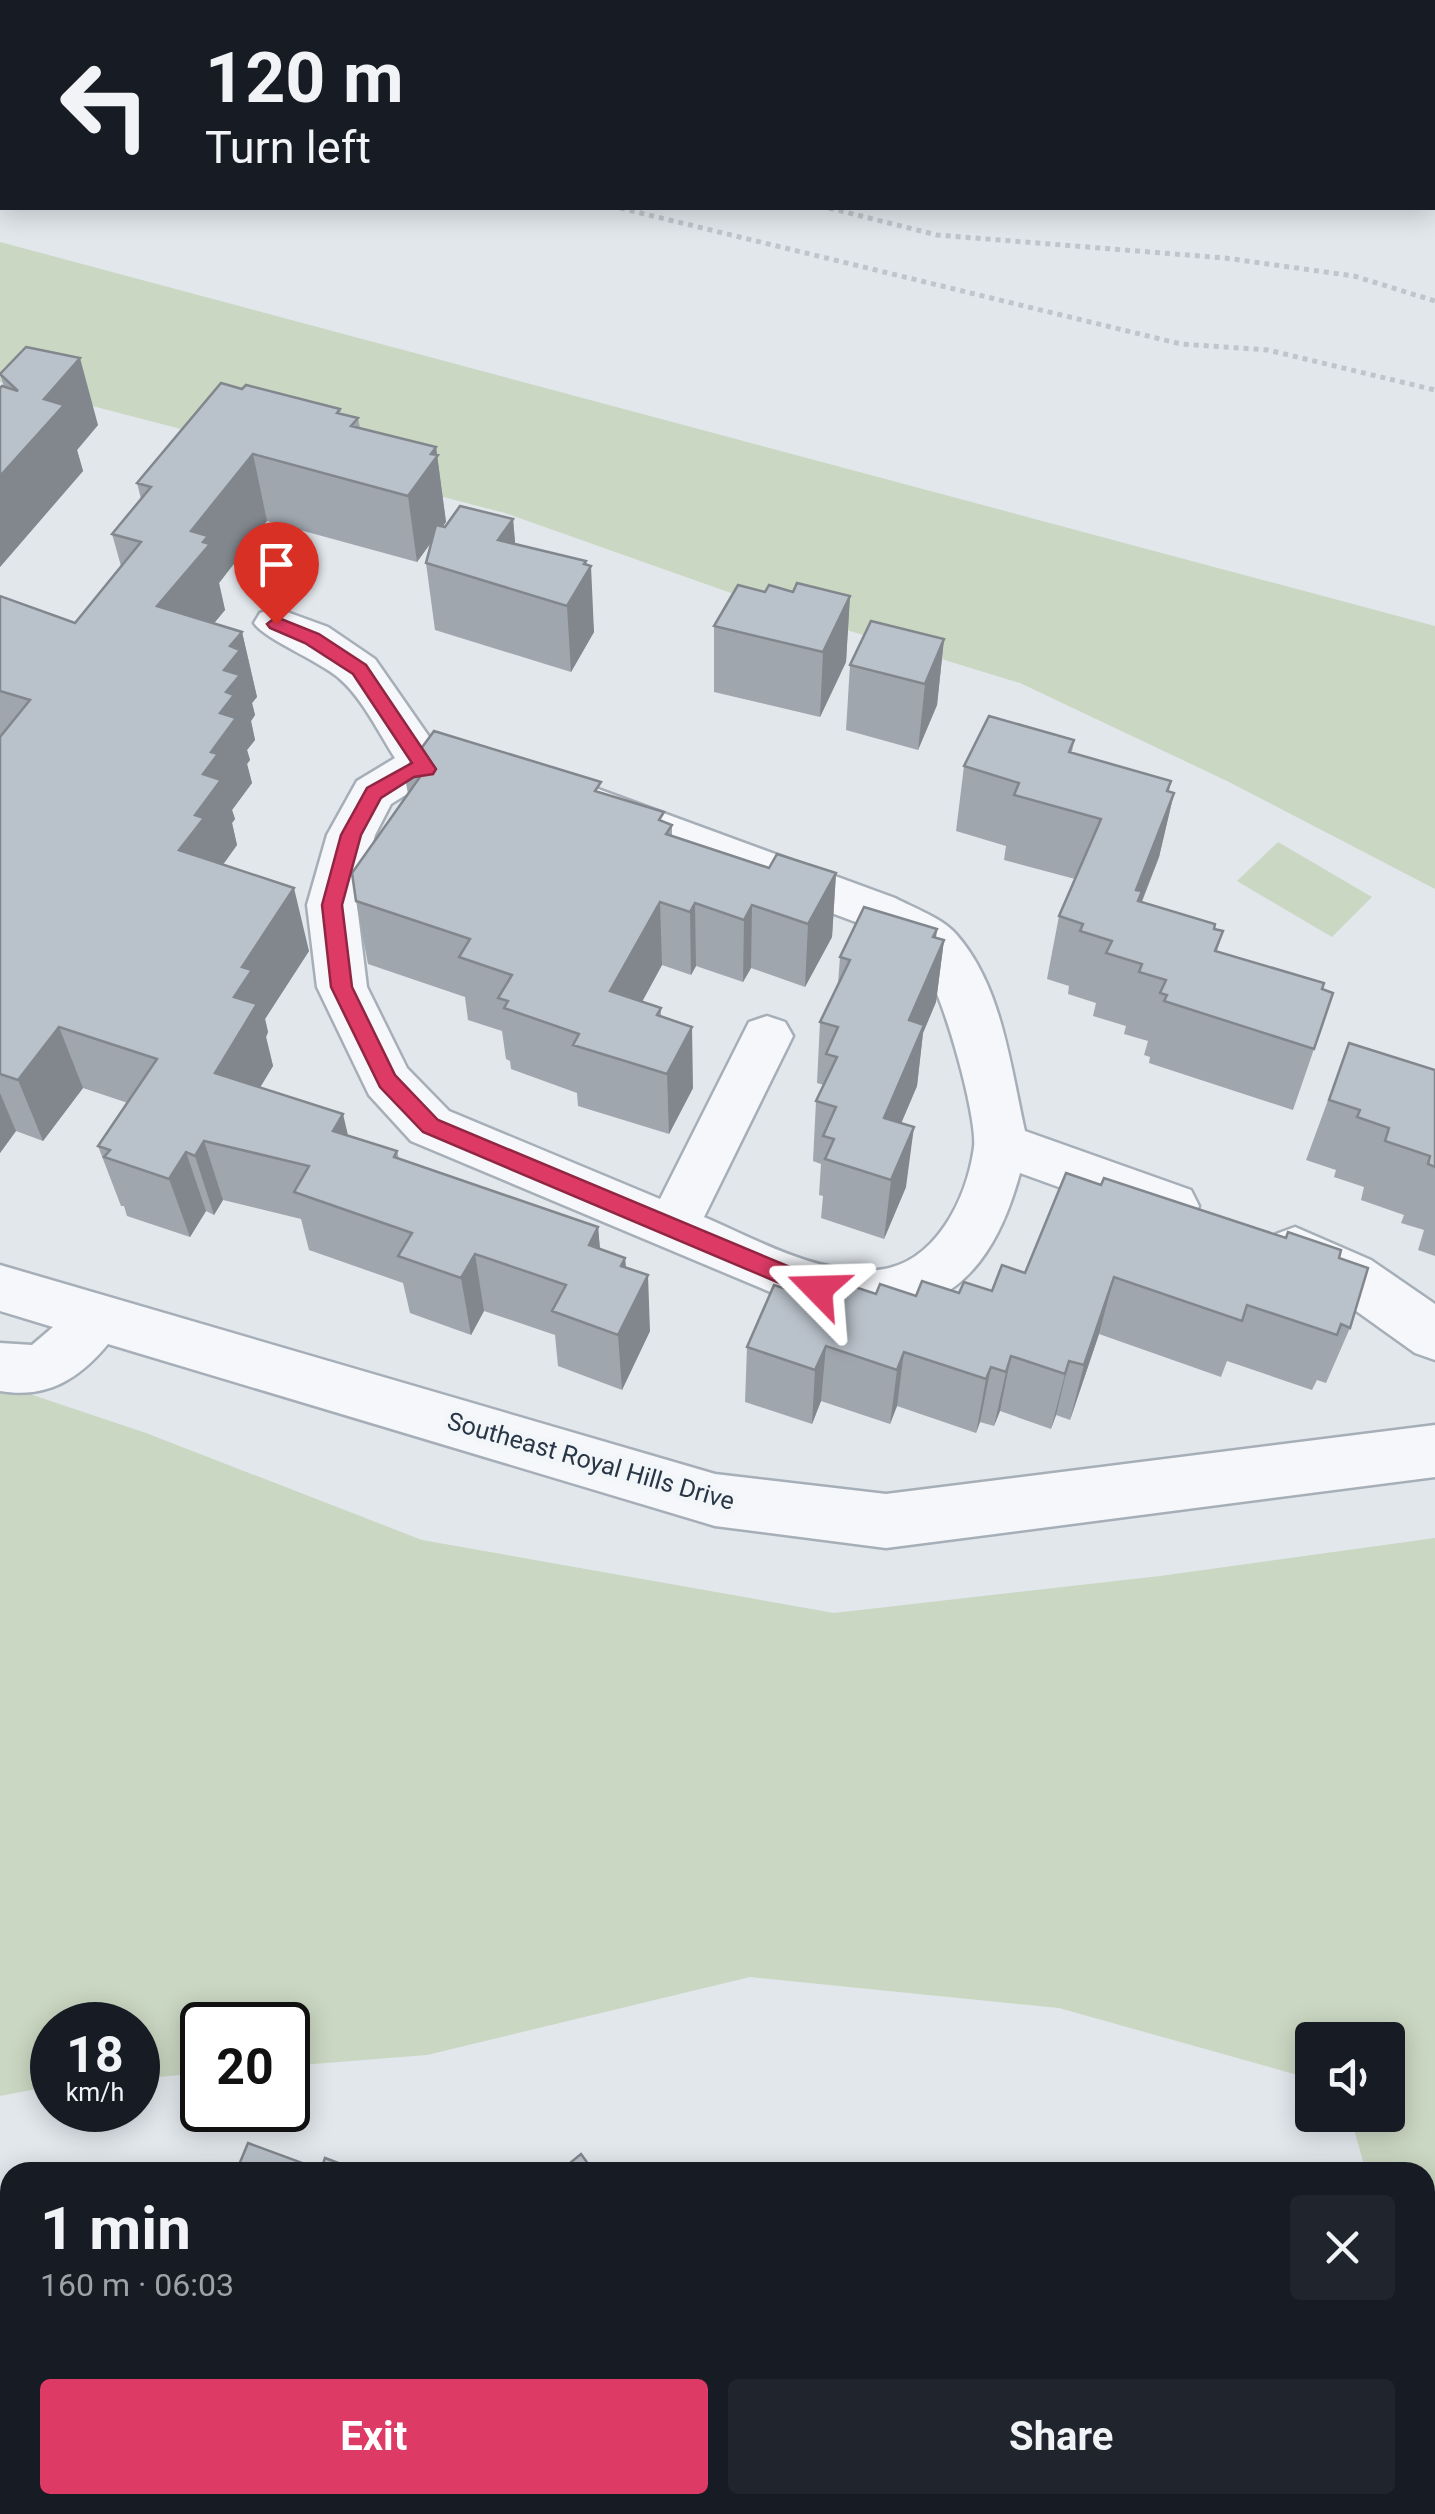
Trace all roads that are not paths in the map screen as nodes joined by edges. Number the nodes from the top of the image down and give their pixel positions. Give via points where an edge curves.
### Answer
1 (276, 624) dead end
2 (426, 769) junction
3 (767, 1036) dead end
4 (1000, 1144) junction
5 (672, 1228) junction
6 (0, 1288) edge
7 (97, 1316) junction
8 (1435, 1336) edge
9 (0, 1367) edge
10 (1435, 1451) edge

1 - 2 street via 312,638 360,670
2 - 4 street via 483,765 878,911 936,944 960,979 976,1027
2 - 5 street via 410,770 374,793 351,835 332,905 342,987 387,1081 430,1126
3 - 5 street
4 - 5 street via 986,1198 962,1247 924,1280 878,1293 818,1289
4 - 8 street via 1324,1261 1385,1296
6 - 7 street, Southeast Royal Hills Drive
7 - 9 street via 55,1364 22,1372
7 - 10 street, Southeast Royal Hills Drive via 715,1500 886,1521

